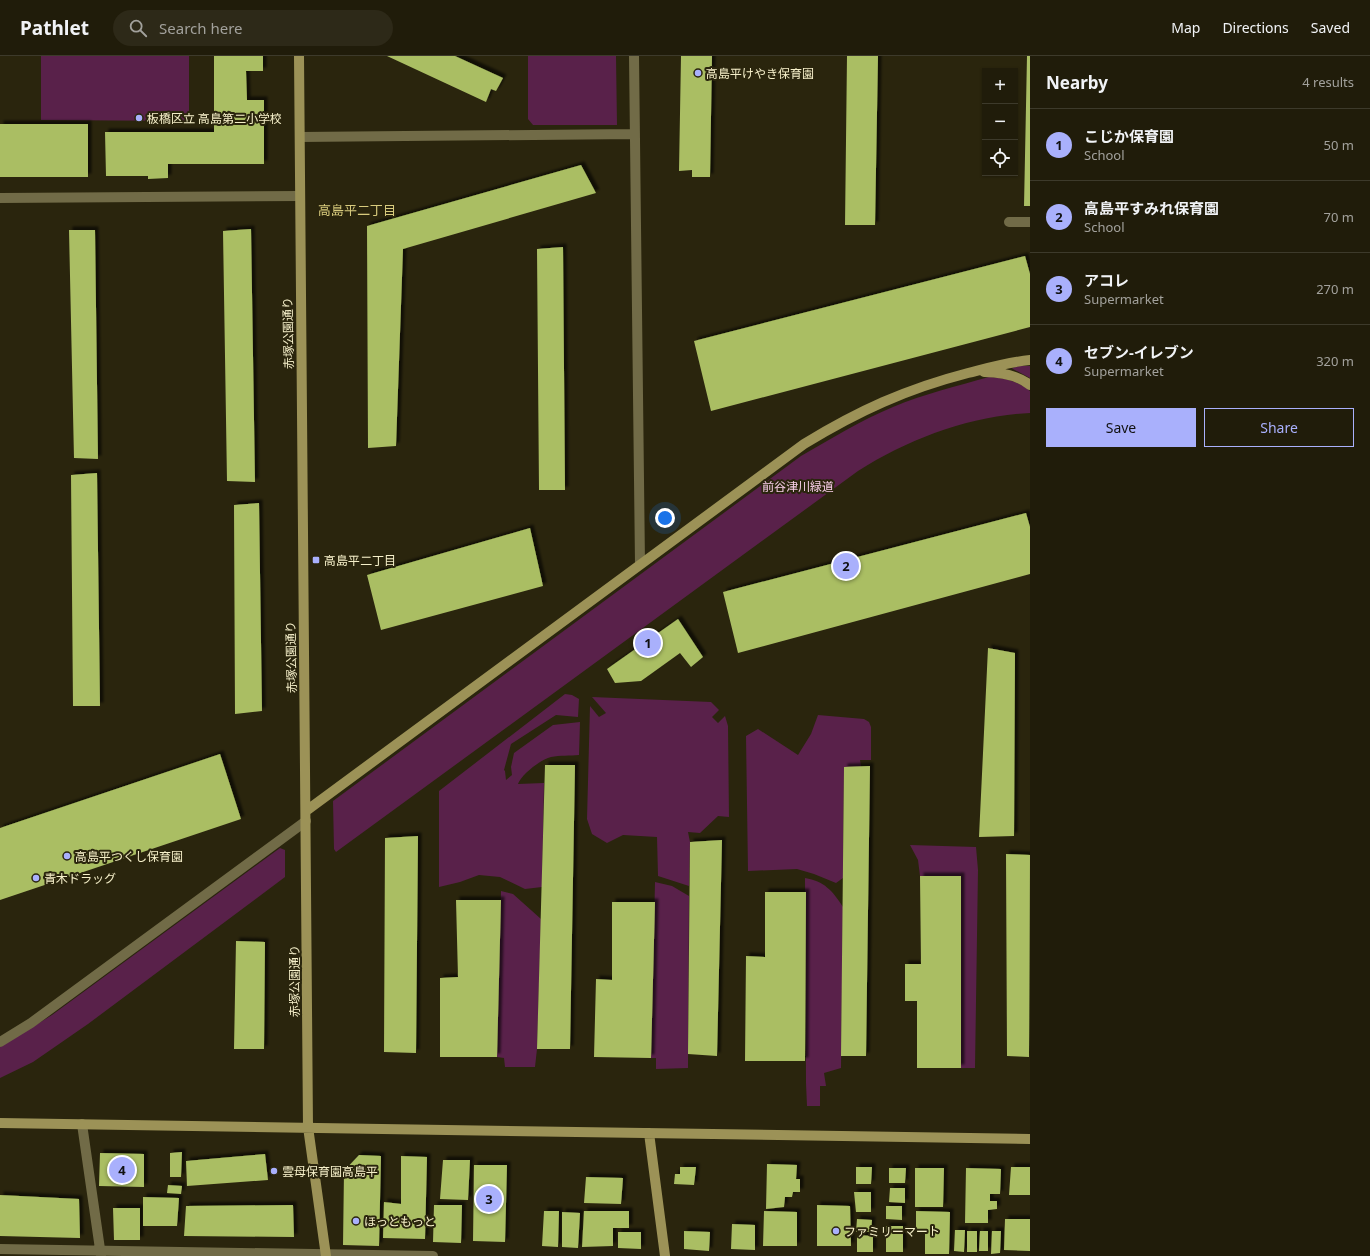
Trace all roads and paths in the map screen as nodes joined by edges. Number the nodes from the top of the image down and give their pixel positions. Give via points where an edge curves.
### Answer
1 (299, 56) edge
2 (634, 56) edge
3 (635, 134) junction
4 (300, 137) junction
5 (300, 196) junction
6 (0, 198) edge
7 (1009, 222) dead end
8 (1030, 222) edge
9 (1030, 360) edge
10 (974, 371) junction
11 (1030, 385) edge
12 (640, 564) junction
13 (306, 816) junction
14 (0, 1042) edge
15 (0, 1123) edge
16 (82, 1124) junction
17 (308, 1127) junction
18 (649, 1133) junction
19 (1030, 1139) edge
20 (1, 1252) edge
21 (100, 1253) edge
22 (201, 1254) edge
23 (326, 1255) edge
24 (432, 1256) edge
25 (665, 1256) edge

1 - 4 street, 赤塚公園通り
2 - 3 street
3 - 4 street
3 - 12 street
4 - 5 street, 赤塚公園通り
5 - 6 street
5 - 13 street, 赤塚公園通り
7 - 8 street
9 - 10 street
10 - 11 street via 1009,374
10 - 12 street via 904,392 835,425 804,444
12 - 13 street
13 - 14 street via 31,1023
13 - 17 street, 赤塚公園通り
15 - 16 street
16 - 17 street
16 - 21 street
17 - 18 street
17 - 23 street, 赤塚公園通り
18 - 19 street
18 - 25 street
20 - 21 street
21 - 22 street
22 - 23 street
23 - 24 street

